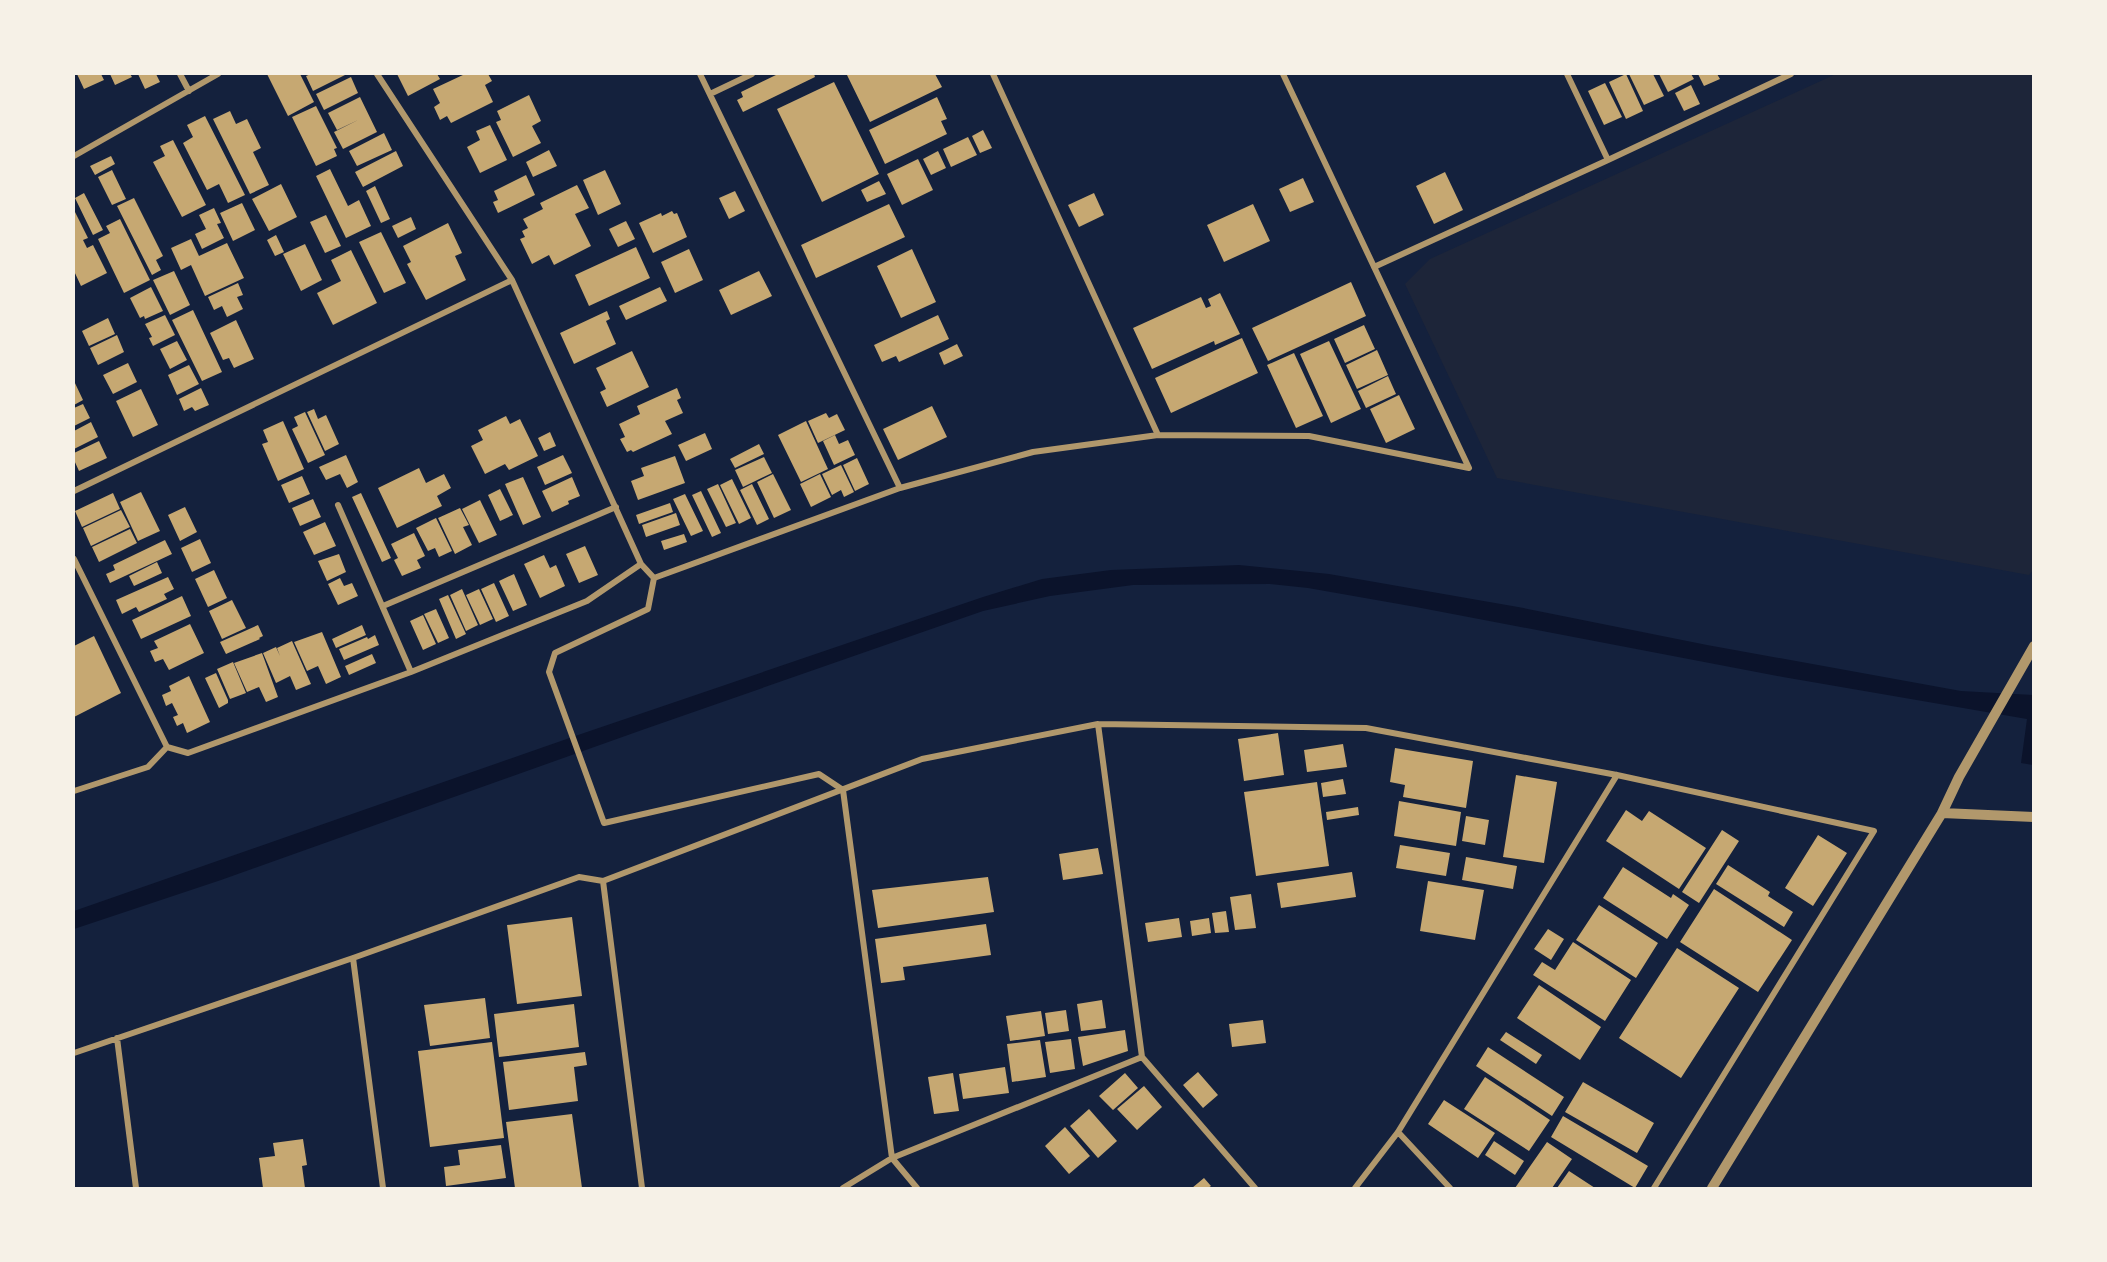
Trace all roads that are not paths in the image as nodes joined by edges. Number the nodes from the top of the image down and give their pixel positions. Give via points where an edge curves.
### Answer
1 (180, 74) edge
2 (218, 74) edge
3 (377, 74) edge
4 (700, 74) edge
5 (752, 74) edge
6 (993, 74) edge
7 (1283, 74) edge
8 (1567, 74) edge
9 (1791, 74) edge
10 (189, 91) junction
11 (710, 94) junction
12 (74, 156) edge
13 (1608, 160) junction
14 (1374, 267) junction
15 (512, 280) junction
16 (1158, 435) junction
17 (900, 488) junction
18 (74, 491) edge
19 (338, 505) dead end
20 (616, 507) junction
21 (74, 559) edge
22 (642, 564) junction
23 (654, 578) junction
24 (383, 606) junction
25 (2034, 646) edge
26 (411, 672) junction
27 (1098, 724) junction
28 (167, 747) junction
29 (1617, 775) junction
30 (843, 790) junction
31 (74, 791) edge
32 (1942, 813) junction
33 (2034, 817) edge
34 (603, 881) junction
35 (353, 958) junction
36 (117, 1038) junction
37 (74, 1053) edge
38 (1142, 1057) junction
39 (1398, 1132) junction
40 (892, 1158) junction
41 (136, 1188) edge
42 (383, 1188) edge
43 (642, 1188) edge
44 (843, 1188) edge
45 (917, 1188) edge
46 (1255, 1188) edge
47 (1355, 1188) edge
48 (1450, 1188) edge
49 (1654, 1188) edge
50 (1712, 1188) edge

1 - 10 street
2 - 10 street
3 - 15 street
4 - 11 street
5 - 11 street
6 - 16 street
7 - 14 street
8 - 13 street
9 - 13 street
10 - 12 street
11 - 17 street
13 - 14 street
14 - 16 street via 1469,468 1309,436
15 - 18 street
15 - 20 street
16 - 17 street via 1033,452
17 - 23 street
19 - 24 street
20 - 22 street
20 - 24 street
21 - 28 street
22 - 23 street
22 - 26 street via 586,601
23 - 30 street via 648,609 555,653 549,672 604,823 819,774
24 - 26 street
25 - 32 street
26 - 28 street via 188,753
27 - 29 street via 1366,728
27 - 30 street via 922,759
27 - 38 street
28 - 31 street via 148,767
29 - 39 street
29 - 49 street via 1874,831
30 - 34 street
30 - 40 street
32 - 33 street
32 - 50 street
34 - 35 street via 579,877
34 - 43 street
35 - 36 street
35 - 42 street
36 - 37 street
36 - 41 street
38 - 40 street
38 - 46 street
39 - 47 street
39 - 48 street
40 - 44 street
40 - 45 street

